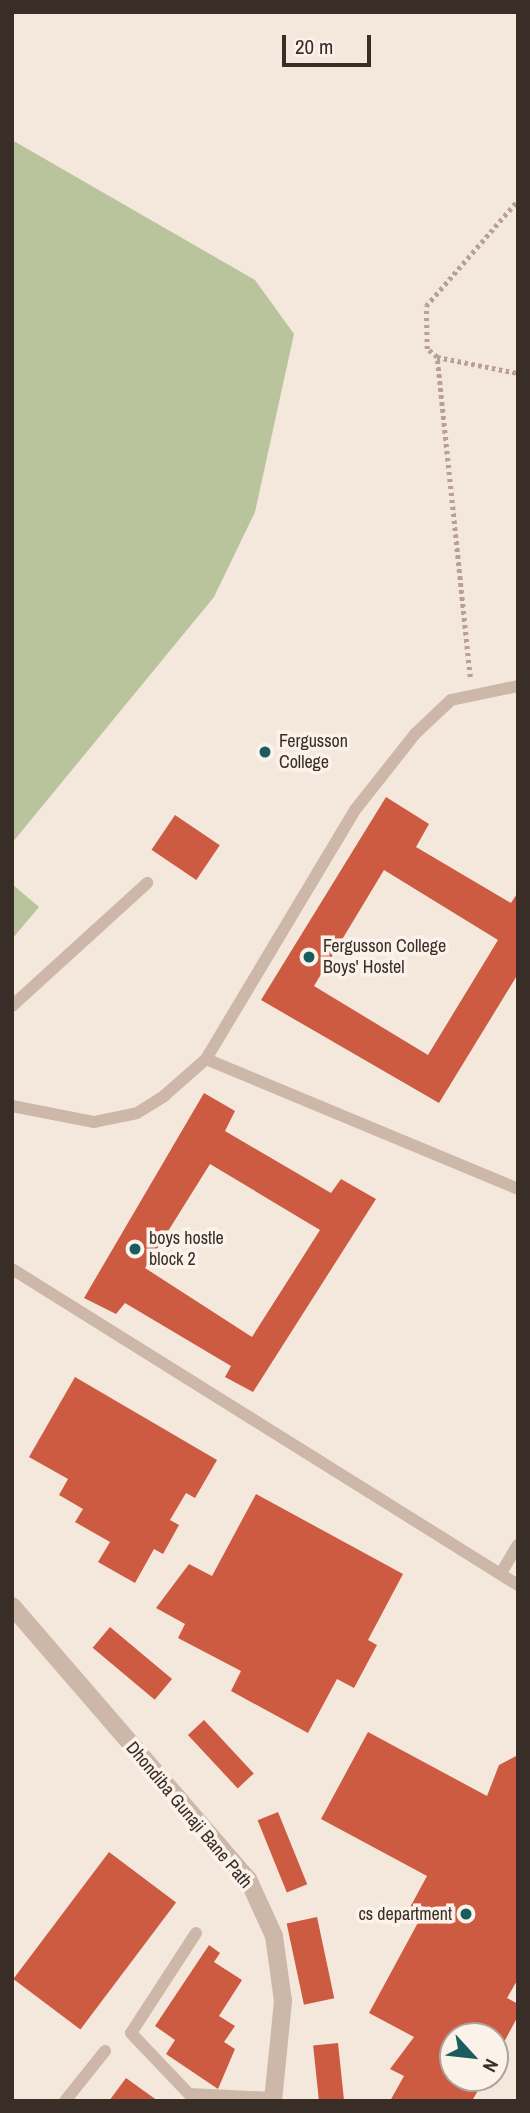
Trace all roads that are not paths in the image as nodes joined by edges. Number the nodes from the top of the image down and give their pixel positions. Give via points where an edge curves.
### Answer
1 (518, 686) edge
2 (147, 883) dead end
3 (12, 1006) edge
4 (206, 1059) junction
5 (12, 1106) edge
6 (518, 1189) edge
7 (12, 1269) edge
8 (518, 1545) edge
9 (501, 1573) junction
10 (518, 1585) edge
11 (12, 1606) edge
12 (196, 1933) dead end
13 (105, 2050) dead end
14 (273, 2099) edge
15 (65, 2101) edge

1 - 4 lane via 451,700 415,734 355,810
2 - 3 lane
4 - 5 lane via 137,1113 94,1122
4 - 6 lane
7 - 9 lane
8 - 9 lane
9 - 10 lane
11 - 14 street, Dhondiba Gunaji Bane Path via 248,1880 274,1936 283,2001
12 - 14 lane via 131,2034 189,2094
13 - 15 lane

